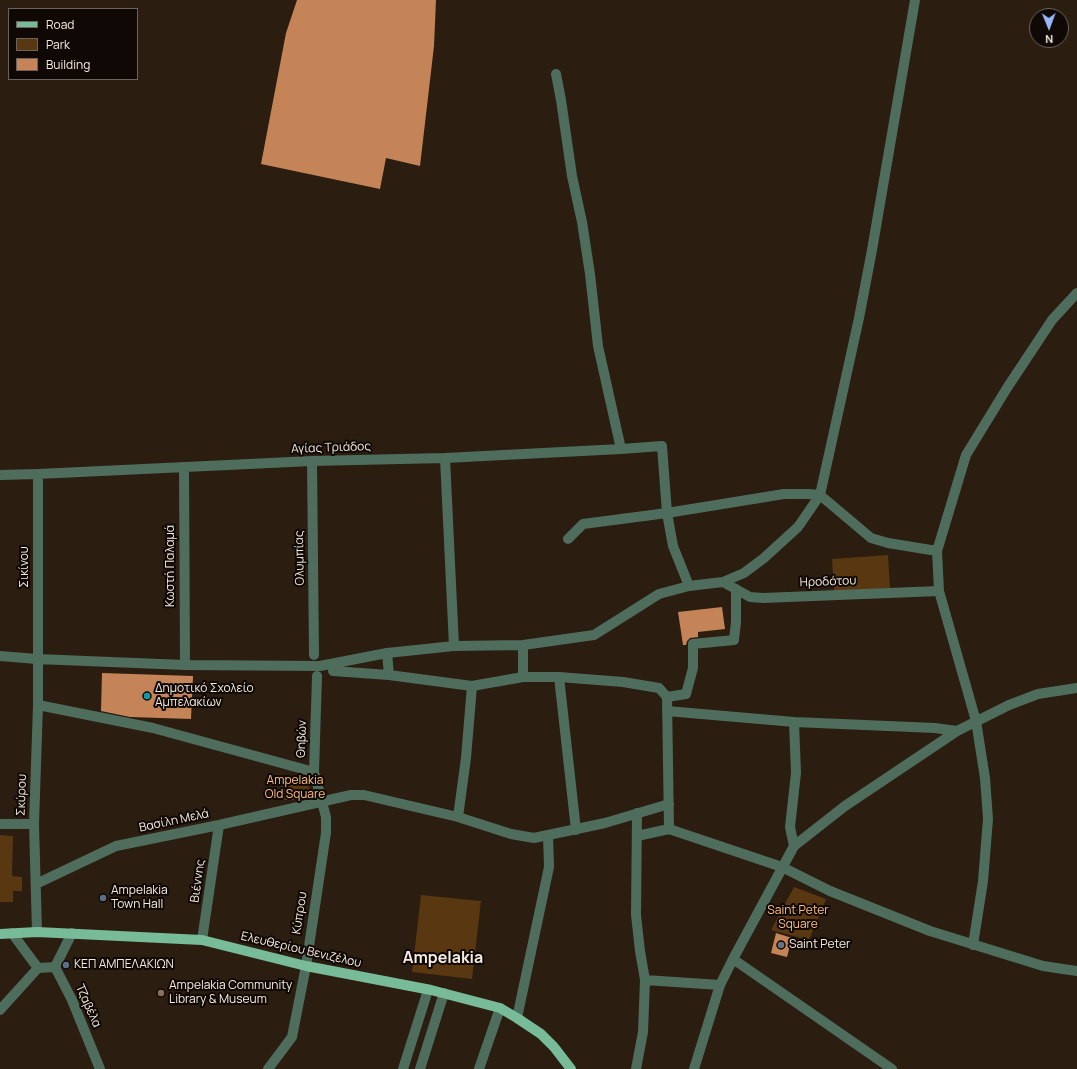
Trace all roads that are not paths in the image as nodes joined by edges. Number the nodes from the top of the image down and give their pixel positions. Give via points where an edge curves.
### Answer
1 (915, 0) edge
2 (556, 74) dead end
3 (1077, 293) edge
4 (621, 449) junction
5 (445, 458) junction
6 (312, 461) junction
7 (184, 467) junction
8 (38, 474) junction
9 (0, 475) edge
10 (820, 496) junction
11 (667, 513) junction
12 (568, 539) dead end
13 (937, 550) junction
14 (723, 582) junction
15 (689, 586) junction
16 (736, 589) junction
17 (939, 591) junction
18 (523, 645) junction
19 (454, 646) junction
20 (388, 653) junction
21 (314, 655) dead end
22 (0, 656) edge
23 (37, 659) junction
24 (185, 665) junction
25 (333, 671) dead end
26 (389, 675) junction
27 (317, 676) dead end
28 (559, 676) junction
29 (523, 677) junction
30 (472, 686) junction
31 (1077, 688) edge
32 (667, 697) junction
33 (38, 705) junction
34 (667, 711) junction
35 (976, 721) junction
36 (794, 722) junction
37 (957, 731) junction
38 (314, 772) junction
39 (322, 801) junction
40 (669, 804) junction
41 (637, 813) junction
42 (458, 817) junction
43 (0, 824) edge
44 (34, 824) junction
45 (219, 825) junction
46 (669, 829) junction
47 (576, 830) junction
48 (548, 835) junction
49 (637, 836) junction
50 (794, 846) junction
51 (782, 868) junction
52 (36, 884) junction
53 (37, 932) junction
54 (12, 933) junction
55 (72, 933) junction
56 (0, 934) edge
57 (202, 940) junction
58 (973, 945) junction
59 (733, 959) junction
60 (306, 966) junction
61 (55, 967) junction
62 (38, 968) junction
63 (1077, 971) edge
64 (645, 980) junction
65 (720, 985) junction
66 (428, 990) junction
67 (444, 993) junction
68 (500, 1008) junction
69 (0, 1010) edge
70 (518, 1018) junction
71 (100, 1069) edge
72 (268, 1069) edge
73 (403, 1069) edge
74 (420, 1069) edge
75 (479, 1069) edge
76 (571, 1069) edge
77 (636, 1069) edge
78 (694, 1069) edge
79 (892, 1069) edge

1 - 10 street via 870,257
2 - 4 street via 582,222 598,346
3 - 13 street via 1052,320 966,455
4 - 5 street, Αγίας Τριάδος
4 - 11 street, Αγίας Τριάδος via 662,446
5 - 6 street, Αγίας Τριάδος
5 - 19 street
6 - 7 street, Αγίας Τριάδος
6 - 21 street, Ολυμπίας
7 - 8 street, Αγίας Τριάδος
7 - 24 street, Κωστή Παλαμά
8 - 9 street, Αγίας Τριάδος
8 - 23 street, Σικίνου
10 - 11 street via 784,494
10 - 13 street via 870,538
10 - 14 street via 798,527 764,558 744,573
11 - 12 street via 583,524
11 - 15 street via 673,546
13 - 17 street
14 - 15 street
14 - 16 street, Ηροδότου
15 - 18 street via 659,594 594,635
16 - 17 street, Ηροδότου via 750,596 763,598
16 - 32 street via 734,640 693,644 694,668 686,694
17 - 35 street
18 - 19 street
18 - 29 street
19 - 20 street
20 - 24 street via 320,666
20 - 26 street
22 - 23 street
23 - 24 street
23 - 33 street, Σκύρου
25 - 26 street
26 - 30 street
27 - 38 street, Θηβών
28 - 29 street
28 - 32 street via 659,688
28 - 47 street
29 - 30 street
30 - 42 street
31 - 35 street via 1038,694
32 - 34 street
33 - 38 street via 153,728
33 - 44 street, Σκύρου
34 - 36 street
34 - 40 street
35 - 37 street
35 - 58 street via 985,778 988,819 983,881
36 - 37 street
36 - 50 street via 796,773 790,827
37 - 50 street via 845,806
38 - 39 street, Θηβών
39 - 42 street, Βασίλη Μελά via 364,794
39 - 45 street, Βασίλη Μελά
39 - 60 street, Κύπρου via 326,833
40 - 41 street, Βασίλη Μελά
40 - 46 street
41 - 47 street, Βασίλη Μελά
41 - 49 street
42 - 48 street, Βασίλη Μελά via 511,834 534,838
43 - 44 street
44 - 52 street, Σκύρου
45 - 52 street, Βασίλη Μελά via 116,846
45 - 57 street, Βιέννης
46 - 49 street
46 - 51 street
47 - 48 street, Βασίλη Μελά
48 - 70 street via 549,867
49 - 64 street via 636,915
50 - 51 street
51 - 58 street via 830,891 930,931
51 - 59 street
52 - 53 street, Σκύρου
53 - 54 main road, Ελευθερίου Βενιζέλου
53 - 55 main road, Ελευθερίου Βενιζέλου
54 - 56 main road, Ελευθερίου Βενιζέλου
54 - 62 street
55 - 57 main road, Ελευθερίου Βενιζέλου
55 - 61 street
57 - 60 main road, Ελευθερίου Βενιζέλου
58 - 63 street via 1044,966
59 - 65 street
59 - 79 street
60 - 66 main road, Ελευθερίου Βενιζέλου
60 - 72 street, Κύπρου via 292,1037
61 - 62 street
61 - 71 street, Τζαβέλα via 72,1000
62 - 69 street
64 - 65 street
64 - 77 street via 643,1032
65 - 78 street
66 - 67 main road, Ελευθερίου Βενιζέλου
66 - 73 street
67 - 68 main road, Ελευθερίου Βενιζέλου
67 - 74 street
68 - 70 main road, Ελευθερίου Βενιζέλου
68 - 75 street
70 - 76 main road, Ελευθερίου Βενιζέλου via 554,1047

